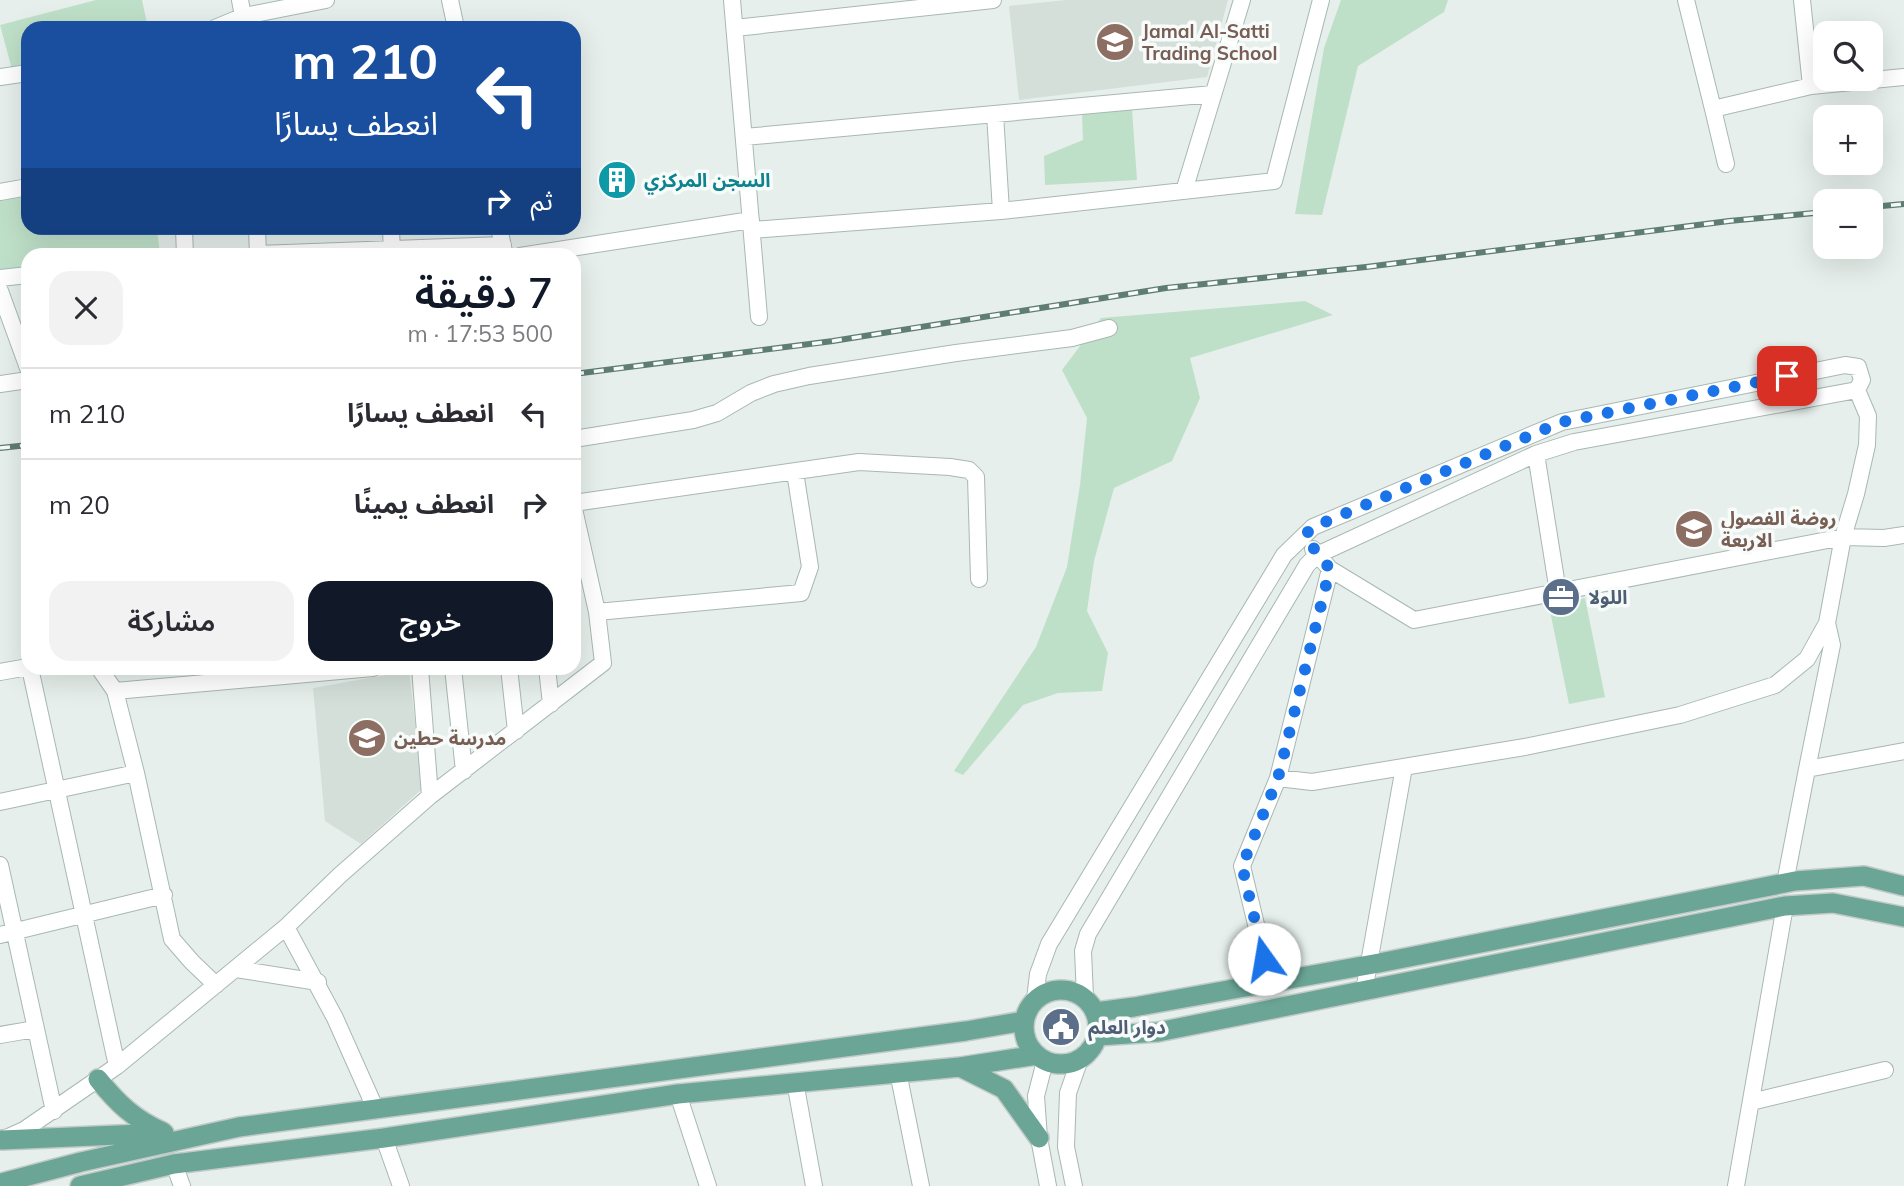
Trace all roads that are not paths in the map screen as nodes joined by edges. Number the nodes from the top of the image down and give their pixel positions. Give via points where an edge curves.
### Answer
1 (326, 0) edge
2 (450, 0) edge
3 (732, 0) edge
4 (984, 0) edge
5 (1242, 0) edge
6 (1321, 0) edge
7 (1686, 0) edge
8 (1802, 0) edge
9 (243, 15) edge
10 (454, 21) edge
11 (735, 28) junction
12 (21, 74) edge
13 (0, 77) edge
14 (1904, 77) edge
15 (1811, 86) junction
16 (1213, 94) junction
17 (1713, 109) junction
18 (995, 114) junction
19 (744, 137) junction
20 (1726, 164) dead end
21 (21, 188) edge
22 (1184, 191) junction
23 (0, 192) edge
24 (1000, 211) junction
25 (751, 225) junction
26 (580, 248) edge
27 (21, 276) edge
28 (0, 278) edge
29 (0, 290) edge
30 (759, 317) dead end
31 (1109, 328) dead end
32 (21, 348) edge
33 (21, 381) edge
34 (0, 384) edge
35 (1857, 390) junction
36 (581, 438) edge
37 (1536, 454) junction
38 (795, 472) junction
39 (581, 502) edge
40 (1904, 535) edge
41 (1304, 536) junction
42 (1843, 537) junction
43 (581, 540) edge
44 (1317, 555) junction
45 (1330, 569) junction
46 (979, 579) dead end
47 (1558, 592) junction
48 (597, 612) junction
49 (1827, 623) junction
50 (21, 669) edge
51 (0, 672) edge
52 (31, 675) edge
53 (104, 675) edge
54 (294, 675) edge
55 (421, 675) edge
56 (454, 675) edge
57 (510, 675) edge
58 (548, 675) edge
59 (115, 691) junction
60 (551, 704) junction
61 (516, 732) junction
62 (1904, 751) edge
63 (1404, 767) junction
64 (1807, 769) junction
65 (464, 771) junction
66 (136, 773) junction
67 (1278, 778) junction
68 (56, 790) junction
69 (430, 796) junction
70 (0, 802) edge
71 (0, 865) edge
72 (1785, 883) junction
73 (1904, 886) edge
74 (163, 895) junction
75 (1785, 906) junction
76 (84, 915) junction
77 (1904, 917) edge
78 (286, 927) junction
79 (7, 933) edge
80 (1369, 965) junction
81 (236, 969) junction
82 (318, 982) junction
83 (1270, 983) junction
84 (216, 985) junction
85 (1364, 991) junction
86 (1035, 999) junction
87 (1091, 1005) junction
88 (1024, 1021) junction
89 (35, 1029) junction
90 (0, 1035) edge
91 (1098, 1036) junction
92 (1041, 1058) junction
93 (1080, 1059) junction
94 (117, 1066) junction
95 (960, 1067) junction
96 (1885, 1070) dead end
97 (898, 1072) junction
98 (98, 1079) junction
99 (794, 1082) junction
100 (678, 1094) junction
101 (1751, 1102) junction
102 (54, 1111) junction
103 (376, 1111) junction
104 (239, 1127) junction
105 (164, 1133) junction
106 (184, 1138) junction
107 (384, 1138) junction
108 (1039, 1138) junction
109 (1, 1140) edge
110 (244, 1155) junction
111 (174, 1164) junction
112 (0, 1183) edge
113 (6, 1186) edge
114 (80, 1186) edge
115 (182, 1186) edge
116 (401, 1186) edge
117 (708, 1186) edge
118 (814, 1186) edge
119 (921, 1186) edge
120 (1048, 1186) edge
121 (1074, 1186) edge
122 (1736, 1186) edge

1 - 9 street
2 - 10 street
3 - 11 street
4 - 11 street
5 - 16 street
6 - 22 street via 1274,181
7 - 17 street
8 - 15 street
11 - 19 street
12 - 13 street
14 - 15 street
15 - 17 street
16 - 18 street
16 - 22 street
17 - 20 street
18 - 19 street
18 - 24 street
19 - 25 street
21 - 23 street
22 - 24 street
24 - 25 street
25 - 26 street
25 - 30 street
27 - 28 street
29 - 32 street
31 - 36 street via 1072,338 809,376 774,384 693,420
33 - 34 street
35 - 37 street via 1574,442
35 - 41 street via 1861,386 1858,367 1844,365 1562,422 1313,527
35 - 42 street via 1867,416 1867,445
37 - 44 street
37 - 47 street
38 - 39 street
38 - 46 street via 859,462 969,470 976,477
38 - 48 street via 810,567 802,593
40 - 42 street
41 - 44 street
41 - 86 street via 1284,555 1049,944
42 - 47 street
42 - 49 street
43 - 48 street
44 - 45 street
44 - 87 street via 1088,934 1083,951
45 - 47 street via 1414,620
45 - 67 street
48 - 60 street via 603,663
49 - 63 street via 1807,659 1775,685 1680,715
49 - 64 street via 1832,645
50 - 51 street
52 - 68 street
53 - 59 street
54 - 59 street
55 - 69 street
56 - 65 street
57 - 61 street
58 - 60 street
59 - 66 street
60 - 61 street
61 - 65 street
62 - 64 street
63 - 67 street via 1312,782
63 - 80 street
64 - 72 street
65 - 69 street
66 - 68 street
66 - 74 street
67 - 83 street via 1242,866
68 - 70 street
68 - 76 street
69 - 78 street
71 - 79 street
72 - 73 main road via 1864,876
72 - 80 main road
74 - 76 street
74 - 84 street via 173,939
75 - 77 main road via 1833,903
75 - 85 main road
75 - 101 street
76 - 79 street
76 - 94 street
78 - 81 street
78 - 82 street
79 - 89 street
80 - 83 main road
80 - 85 street
81 - 82 street
81 - 84 street
82 - 103 street
83 - 87 main road
84 - 94 street
85 - 91 main road via 1158,1032
86 - 87 main road via 1066,990
86 - 88 main road
87 - 91 main road via 1099,1024
88 - 92 main road via 1026,1040
88 - 103 main road
89 - 90 street
89 - 102 street
91 - 93 main road
92 - 93 main road via 1058,1064
92 - 95 main road
92 - 108 street via 1036,1096
93 - 121 street via 1068,1093 1066,1147
94 - 98 street
95 - 97 main road
95 - 108 main road via 1004,1089
96 - 101 street
97 - 99 main road
97 - 119 street
98 - 102 street
98 - 105 main road via 128,1113
99 - 100 main road
99 - 118 street
100 - 107 main road
100 - 117 street
101 - 122 street
102 - 109 street
103 - 104 main road
104 - 106 main road
104 - 110 main road
105 - 106 main road
105 - 109 main road
106 - 112 main road
107 - 110 main road
107 - 116 street
108 - 120 street
110 - 111 main road
111 - 114 main road
111 - 115 street
112 - 113 main road

